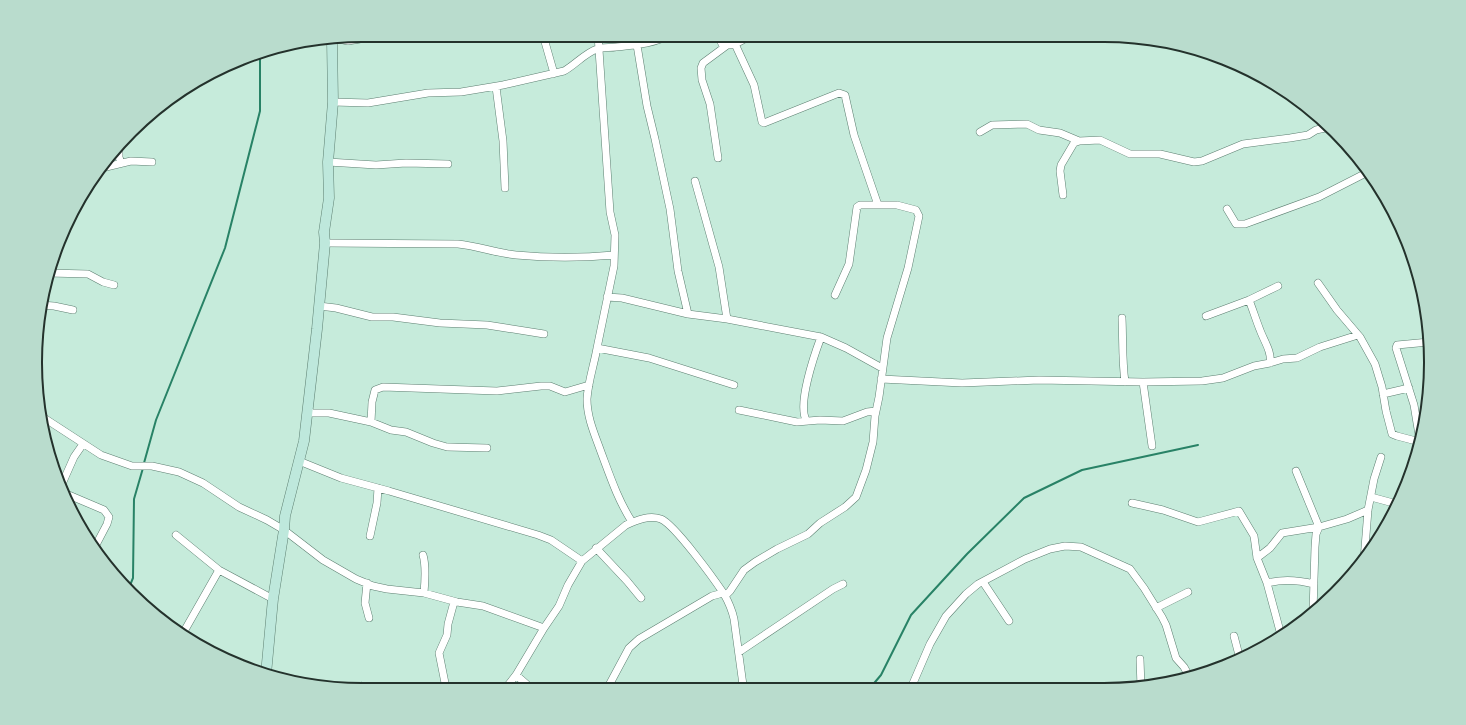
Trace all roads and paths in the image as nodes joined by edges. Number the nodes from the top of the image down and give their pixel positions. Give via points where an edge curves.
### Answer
1 (545, 42) edge
2 (598, 42) edge
3 (653, 42) edge
4 (721, 42) edge
5 (739, 42) edge
6 (332, 44) edge
7 (735, 44) junction
8 (637, 45) junction
9 (726, 46) junction
10 (598, 49) junction
11 (553, 74) junction
12 (496, 87) junction
13 (333, 102) junction
14 (1322, 129) edge
15 (980, 132) dead end
16 (1080, 141) junction
17 (119, 154) edge
18 (718, 158) dead end
19 (152, 162) dead end
20 (328, 162) junction
21 (121, 163) junction
22 (448, 164) dead end
23 (109, 166) edge
24 (1363, 174) edge
25 (695, 181) dead end
26 (505, 188) dead end
27 (1063, 195) dead end
28 (878, 205) junction
29 (1227, 209) dead end
30 (325, 243) junction
31 (614, 254) junction
32 (55, 273) edge
33 (1318, 283) dead end
34 (114, 285) dead end
35 (1278, 286) dead end
36 (835, 295) dead end
37 (607, 297) junction
38 (1249, 300) junction
39 (47, 305) edge
40 (319, 306) junction
41 (73, 310) dead end
42 (688, 314) junction
43 (1206, 316) dead end
44 (1122, 318) dead end
45 (727, 319) junction
46 (544, 334) dead end
47 (1358, 335) junction
48 (820, 337) junction
49 (1423, 342) edge
50 (597, 348) junction
51 (1270, 364) junction
52 (882, 368) junction
53 (881, 379) junction
54 (1125, 382) junction
55 (1143, 382) junction
56 (588, 385) junction
57 (734, 385) dead end
58 (1409, 388) junction
59 (1383, 394) junction
60 (308, 410) junction
61 (739, 410) dead end
62 (876, 411) junction
63 (47, 420) edge
64 (807, 421) junction
65 (371, 422) junction
66 (1417, 428) edge
67 (1414, 440) edge
68 (82, 444) junction
69 (1152, 446) dead end
70 (487, 448) dead end
71 (1381, 457) dead end
72 (299, 462) junction
73 (1296, 471) dead end
74 (64, 480) edge
75 (378, 488) junction
76 (71, 496) edge
77 (1371, 496) junction
78 (1392, 502) edge
79 (1132, 503) dead end
80 (1368, 510) junction
81 (632, 522) junction
82 (1319, 526) junction
83 (284, 530) junction
84 (176, 535) dead end
85 (370, 536) dead end
86 (97, 543) edge
87 (596, 548) junction
88 (1365, 548) edge
89 (423, 555) dead end
90 (1257, 558) junction
91 (582, 561) junction
92 (219, 570) junction
93 (983, 582) junction
94 (1267, 582) junction
95 (367, 583) junction
96 (843, 584) dead end
97 (1314, 584) junction
98 (1188, 592) dead end
99 (424, 593) junction
100 (724, 595) junction
101 (641, 598) dead end
102 (273, 599) junction
103 (454, 602) junction
104 (1313, 605) edge
105 (1156, 608) junction
106 (369, 618) dead end
107 (1009, 621) dead end
108 (544, 628) junction
109 (185, 630) edge
110 (1281, 630) edge
111 (1234, 636) dead end
112 (739, 652) junction
113 (1238, 653) edge
114 (1140, 658) dead end
115 (267, 668) edge
116 (1187, 672) edge
117 (516, 675) junction
118 (1142, 680) edge
119 (445, 683) edge
120 (510, 683) edge
121 (525, 683) edge
122 (610, 683) edge
123 (744, 683) edge
124 (913, 683) edge

1 - 11 street
2 - 10 street
3 - 8 street
4 - 9 street
5 - 7 street
6 - 13 street
7 - 9 street
7 - 28 street via 754,85 764,123 839,92 845,95 854,135
8 - 10 street
8 - 42 street via 647,106 668,197 678,271
9 - 18 street via 703,63 701,68 710,104
10 - 11 street via 568,69
10 - 31 street
11 - 12 street
12 - 13 street via 368,102
12 - 26 street via 503,141
13 - 20 street
14 - 16 street via 1308,135 1243,144 1194,162 1160,154 1130,154 1100,140
15 - 16 street via 992,125 1027,124 1038,130 1060,133
16 - 27 street via 1074,143 1061,165
17 - 21 street
19 - 21 street
20 - 22 street via 376,165
20 - 30 street via 329,198
21 - 23 street
24 - 29 street via 1319,197 1245,224 1236,224
25 - 45 street via 719,267
28 - 36 street via 857,207 849,264
28 - 52 street via 897,205 916,210 919,216 906,275 887,338
30 - 31 street via 458,244 515,254 561,258
30 - 40 street
31 - 37 street
32 - 34 street via 88,274
33 - 47 street
35 - 38 street
37 - 42 street via 622,298
37 - 50 street
38 - 43 street
38 - 51 street via 1270,352
39 - 41 street
40 - 46 street via 372,317 480,324
40 - 60 street
42 - 45 street
44 - 54 street
45 - 48 street
47 - 51 street via 1320,347 1297,358
47 - 59 street via 1375,364
48 - 52 street
48 - 64 street via 808,375 803,409
49 - 58 street via 1397,346 1396,353
50 - 56 street
50 - 57 street via 649,358
51 - 55 street via 1242,370 1223,378 1202,381
52 - 53 street
53 - 54 street via 962,383 1039,380
53 - 62 street
54 - 55 street
55 - 69 street
56 - 65 street via 565,392 550,386 497,391 383,387 375,390
56 - 81 street via 587,401 591,423 611,479
58 - 59 street
58 - 66 street
59 - 67 street via 1392,434
60 - 65 street via 312,413 329,413
60 - 72 street
61 - 64 street via 791,421
62 - 64 street via 843,421
62 - 100 street via 872,450 852,502 808,534 755,562 744,570 730,591
63 - 68 street
65 - 70 street via 447,447
68 - 74 street
68 - 83 street via 100,455 132,466 152,466 179,472
71 - 77 street
72 - 75 street via 341,478
72 - 83 street via 285,516
73 - 82 street
75 - 85 street
75 - 91 street via 538,535 551,540
76 - 86 street via 104,510 109,517
77 - 78 street
77 - 80 street
79 - 90 street via 1198,522 1239,510 1254,536
80 - 82 street via 1347,519
80 - 88 street
81 - 87 street
81 - 100 street via 651,517 666,522
82 - 90 street via 1282,533 1270,548
82 - 97 street via 1316,534
83 - 95 street via 323,560
83 - 102 street
84 - 92 street
87 - 91 street
87 - 101 street
89 - 99 street
90 - 94 street
91 - 108 street via 559,606
92 - 102 street
92 - 109 street
93 - 105 street via 1025,559 1050,549 1065,546 1081,547 1130,569
93 - 107 street
93 - 124 street via 966,594 946,616 930,644
94 - 97 street via 1300,580
94 - 110 street
95 - 99 street via 387,589
95 - 106 street via 365,603
96 - 112 street
97 - 104 street
98 - 105 street
99 - 103 street
100 - 112 street via 733,612
100 - 122 street via 712,596 639,639 629,648
102 - 115 street
103 - 108 street via 487,606
103 - 119 street via 447,635 439,653
105 - 116 street via 1166,625 1176,658
108 - 117 street
111 - 113 street
112 - 123 street
114 - 118 street
117 - 120 street
117 - 121 street

